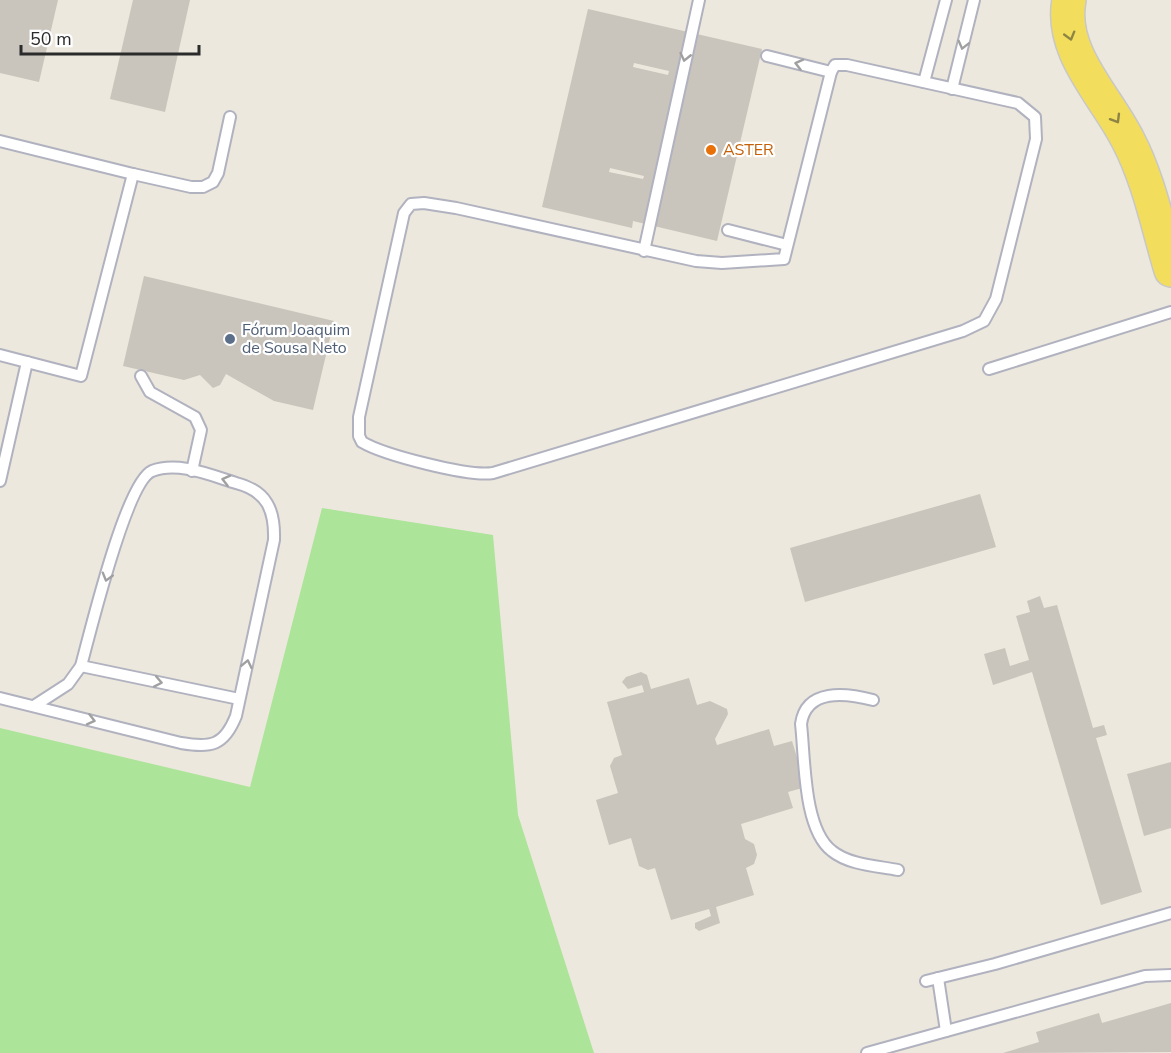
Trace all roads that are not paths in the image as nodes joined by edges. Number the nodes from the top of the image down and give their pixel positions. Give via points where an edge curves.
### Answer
1 (699, 0) edge
2 (946, 0) edge
3 (974, 0) edge
4 (1069, 0) edge
5 (767, 56) dead end
6 (831, 72) junction
7 (924, 82) junction
8 (952, 89) junction
9 (230, 117) dead end
10 (0, 141) edge
11 (133, 174) junction
12 (728, 230) dead end
13 (787, 245) junction
14 (644, 251) junction
15 (1171, 270) edge
16 (1171, 312) edge
17 (0, 356) edge
18 (27, 362) junction
19 (988, 369) dead end
20 (141, 375) dead end
21 (192, 471) junction
22 (0, 481) edge
23 (81, 666) junction
24 (0, 698) edge
25 (239, 699) junction
26 (873, 700) dead end
27 (34, 706) junction
28 (898, 870) dead end
29 (1171, 913) edge
30 (1171, 975) edge
31 (938, 978) junction
32 (926, 981) dead end
33 (946, 1031) junction
34 (867, 1053) edge

1 -> 14 lane
2 - 7 lane
3 -> 8 lane
4 -> 15 main road via 1068,28 1074,48 1129,140
6 -> 5 lane
6 - 7 lane via 835,65 847,65
6 - 13 lane
7 - 8 lane
8 - 14 lane via 1018,103 1035,117 1036,139 996,299 984,321 963,331 493,473 478,474 431,463 362,442 359,417 404,213 411,204 456,208
9 - 11 lane via 213,182 191,187
10 - 11 lane
11 - 18 lane via 81,376
12 - 13 lane
13 - 14 lane via 784,259 722,263
16 - 19 lane
17 - 18 lane
18 - 22 lane
20 - 21 lane via 150,392 195,417 201,430
21 -> 23 lane via 174,466 159,468 142,478 135,490
25 -> 21 lane via 274,540 273,511 256,490
23 -> 25 lane
23 - 27 lane via 68,684
24 - 27 lane
27 -> 25 lane via 200,746 224,739
26 - 28 lane via 837,694 813,701 802,711 812,821 819,838 833,852 853,861
29 - 31 lane
30 - 33 lane via 1145,976
31 - 32 lane
31 - 33 lane
33 - 34 lane

